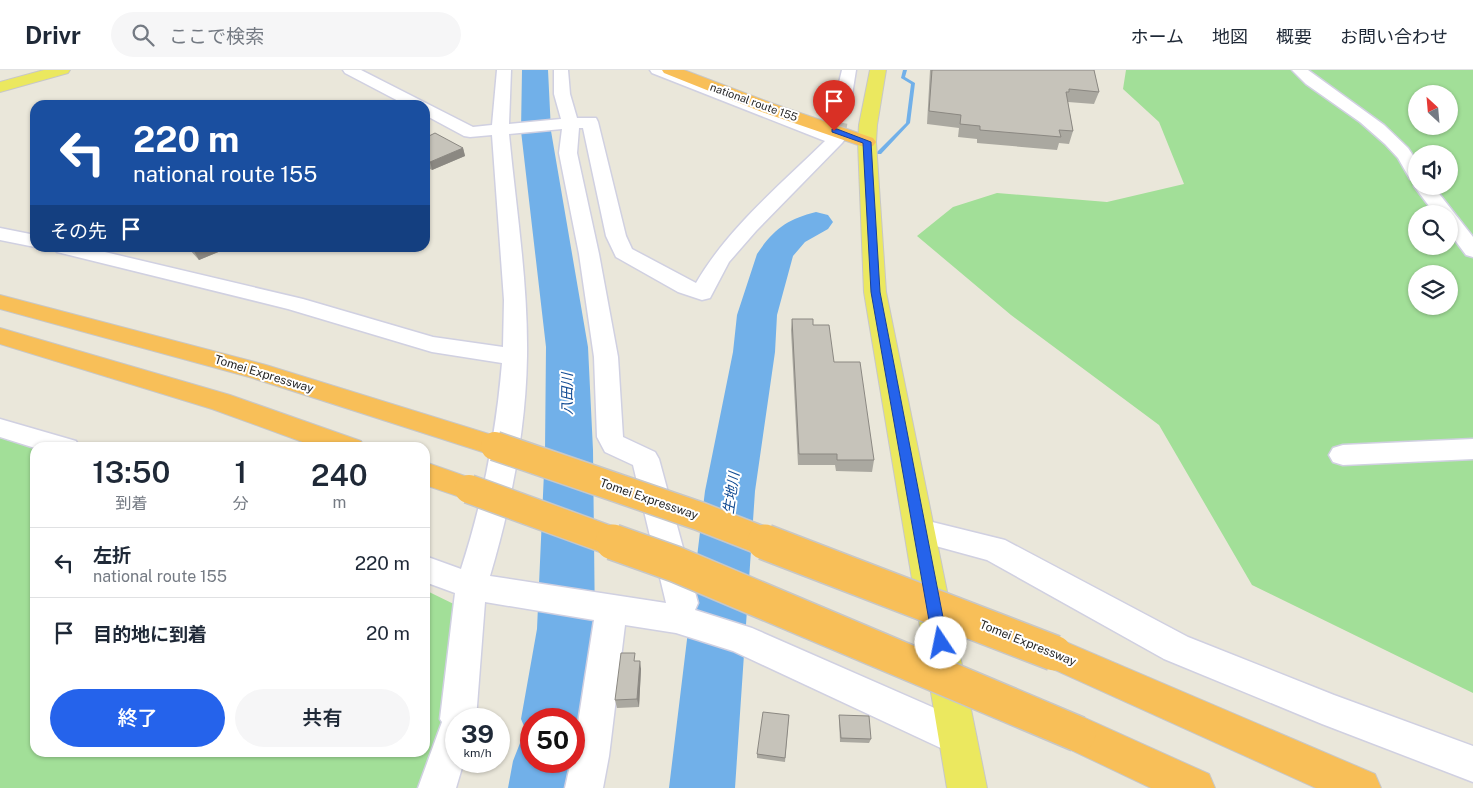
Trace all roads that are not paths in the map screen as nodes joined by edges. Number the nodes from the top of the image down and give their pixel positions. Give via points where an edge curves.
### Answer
1 (62, 70) edge
2 (350, 70) edge
3 (504, 70) edge
4 (561, 70) edge
5 (657, 70) edge
6 (670, 70) edge
7 (707, 70) edge
8 (849, 70) edge
9 (878, 70) edge
10 (1299, 70) edge
11 (0, 87) edge
12 (844, 95) tunnel mouth
13 (408, 100) edge
14 (430, 112) edge
15 (567, 125) junction
16 (505, 131) junction
17 (867, 134) junction
18 (1408, 160) edge
19 (1430, 195) edge
20 (1438, 205) edge
21 (1458, 230) edge
22 (0, 234) edge
23 (30, 240) edge
24 (1473, 251) edge
25 (80, 252) edge
26 (0, 302) edge
27 (0, 336) edge
28 (515, 357) junction
29 (0, 428) edge
30 (47, 442) edge
31 (334, 442) edge
32 (1473, 449) edge
33 (1343, 455) dead end
34 (430, 475) edge
35 (920, 531) junction
36 (430, 571) edge
37 (471, 586) junction
38 (611, 610) junction
39 (676, 619) junction
40 (459, 708) edge
41 (958, 737) junction
42 (1473, 764) edge
43 (445, 765) edge
44 (438, 788) edge
45 (584, 788) edge
46 (967, 788) edge
47 (1195, 788) edge
48 (1361, 788) edge

1 - 11 main road
2 - 13 street
3 - 16 street
4 - 15 street
5 - 15 street via 836,139 720,260 702,293 623,253 616,236 590,122
6 - 17 highway, national route 155 via 768,108
7 - 17 highway, national route 155
8 - 12 street
9 - 17 main road
10 - 18 street via 1317,87 1368,120
14 - 16 street via 470,132
15 - 16 street
15 - 39 street via 568,153 590,254 606,357 610,437 614,444 645,459 682,603
16 - 28 street via 515,300
17 - 35 main road via 875,292
19 - 20 street
21 - 24 street
22 - 23 street
25 - 28 street via 295,304 432,344
26 - 48 highway, Tomei Expressway, bridge via 257,371 494,446 699,516 1054,653
27 - 31 highway via 221,402
28 - 37 street via 510,422 489,528
29 - 30 street
32 - 33 street
34 - 47 highway, bridge via 675,564 1078,734
35 - 41 main road
35 - 42 street via 994,549 1176,648
36 - 37 street
37 - 38 street
37 - 40 street
38 - 39 street
38 - 45 street
39 - 41 street via 740,638
41 - 46 main road
43 - 44 street

